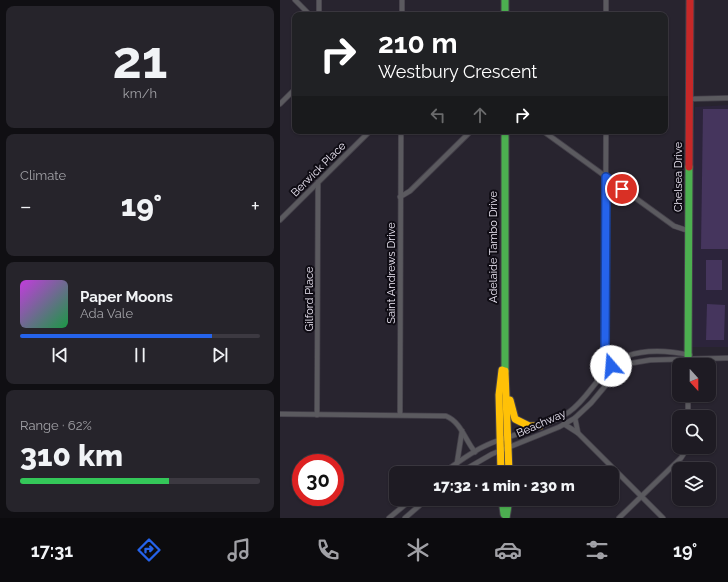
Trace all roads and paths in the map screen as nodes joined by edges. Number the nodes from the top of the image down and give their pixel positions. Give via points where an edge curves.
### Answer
1 (295, 0) edge
2 (319, 0) edge
3 (402, 0) edge
4 (505, 0) edge
5 (606, 0) edge
6 (690, 0) edge
7 (307, 12) edge
8 (319, 12) edge
9 (402, 12) edge
10 (505, 12) edge
11 (606, 12) edge
12 (292, 92) edge
13 (728, 98) edge
14 (689, 99) junction
15 (280, 104) edge
16 (367, 134) edge
17 (401, 134) edge
18 (468, 134) edge
19 (505, 134) edge
20 (547, 134) edge
21 (606, 134) edge
22 (606, 177) junction
23 (318, 182) junction
24 (400, 197) junction
25 (280, 220) edge
26 (689, 231) junction
27 (686, 358) edge
28 (688, 358) edge
29 (696, 358) edge
30 (728, 358) edge
31 (672, 360) edge
32 (504, 364) junction
33 (611, 366) junction
34 (617, 372) junction
35 (506, 386) junction
36 (280, 414) edge
37 (400, 414) junction
38 (317, 415) junction
39 (575, 418) junction
40 (564, 424) junction
41 (540, 426) junction
42 (462, 431) junction
43 (578, 433) junction
44 (509, 438) junction
45 (499, 441) junction
46 (509, 446) junction
47 (499, 450) junction
48 (475, 452) junction
49 (684, 454) edge
50 (457, 462) junction
51 (452, 466) edge
52 (471, 466) edge
53 (500, 466) edge
54 (510, 466) edge
55 (641, 496) junction
56 (404, 506) edge
57 (419, 506) edge
58 (503, 506) edge
59 (508, 506) edge
60 (389, 518) edge
61 (404, 518) edge
62 (505, 518) edge
63 (619, 518) edge
64 (662, 518) edge

1 - 7 street
2 - 8 street
3 - 9 street
4 - 10 street
5 - 11 street
6 - 14 street, Chelsea Drive
12 - 15 street
13 - 14 street
14 - 26 street, Chelsea Drive
16 - 23 street, Berwick Place
17 - 24 street, Saint Andrews Drive
18 - 24 street via 410,191
19 - 32 street, Adelaide Tambo Drive
20 - 22 street
21 - 22 street
22 - 26 street via 674,226
22 - 33 street via 605,349
23 - 25 street, Berwick Place
23 - 38 street, Gilford Place
24 - 37 street, Saint Andrews Drive
26 - 28 street, Chelsea Drive
27 - 33 street, Beachway via 678,352 637,353
29 - 30 street, Beachway
31 - 34 street, Beachway via 640,361
32 - 35 street, Adelaide Tambo Drive
32 - 45 street, Adelaide Tambo Drive via 500,385
33 - 34 street
33 - 41 street, Beachway via 577,406
34 - 39 street, Beachway
35 - 41 street via 516,419 529,426
35 - 44 street, Adelaide Tambo Drive
36 - 38 street
37 - 38 street
37 - 42 street via 446,416
39 - 40 street, Beachway
39 - 43 street
40 - 43 street
40 - 46 street, Beachway
41 - 44 street, Beachway
42 - 48 street
42 - 50 street
43 - 55 street
44 - 45 street, Beachway
44 - 46 street, Adelaide Tambo Drive
45 - 47 street, Adelaide Tambo Drive
45 - 48 street, Beachway
46 - 47 street, Beachway
46 - 54 street, Adelaide Tambo Drive
47 - 52 street, Beachway
47 - 53 street, Adelaide Tambo Drive
48 - 50 street, Beachway
49 - 55 street
50 - 51 street, Beachway
55 - 63 street
55 - 64 street
56 - 60 street
57 - 61 street
58 - 62 street
59 - 62 street

